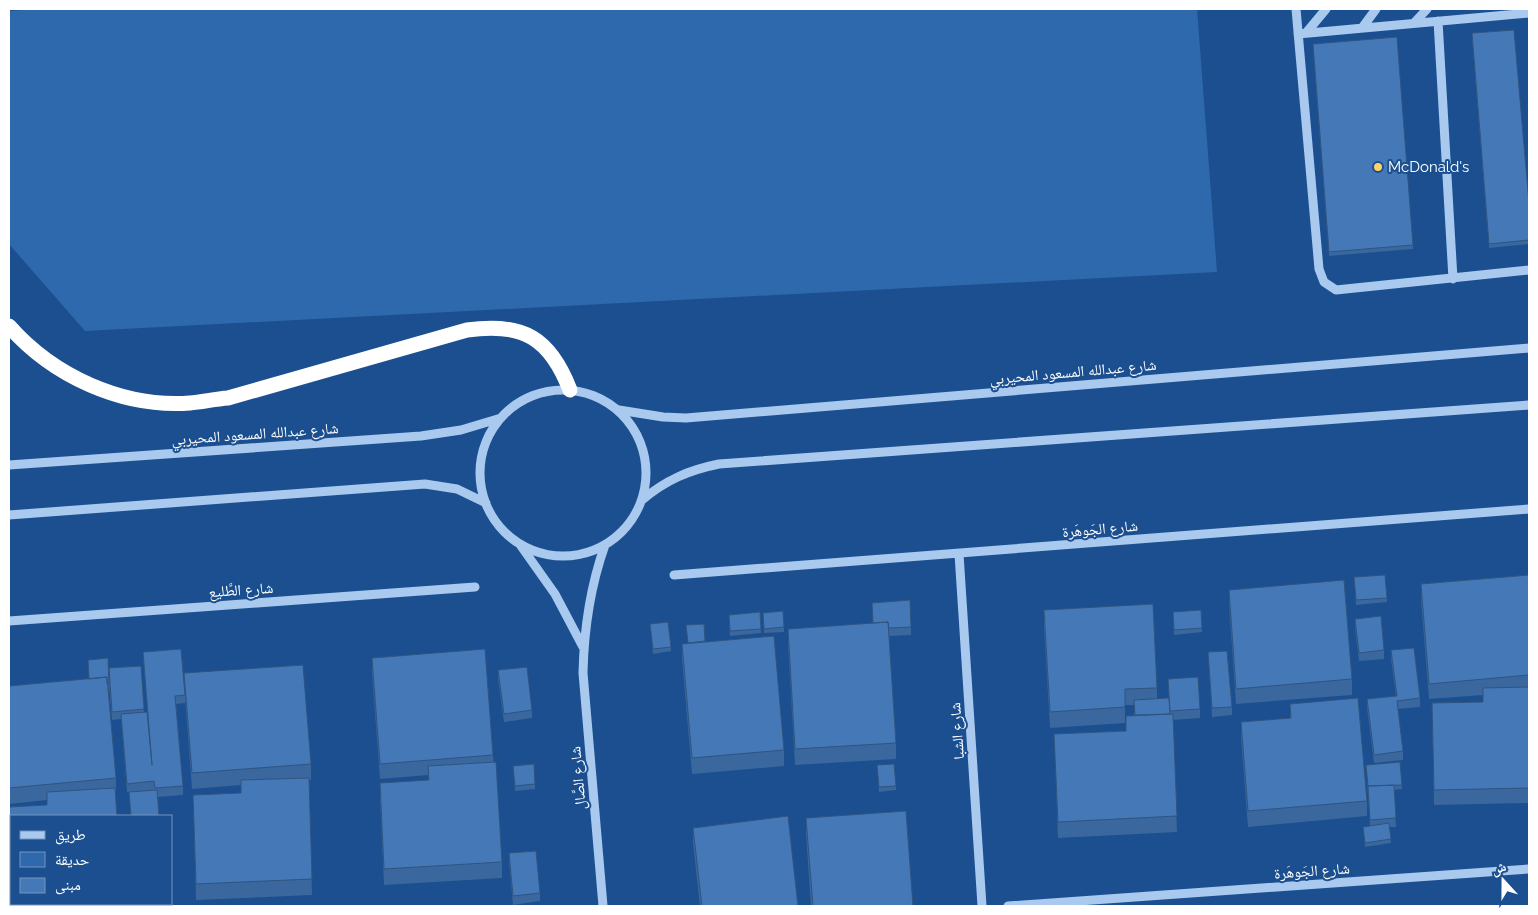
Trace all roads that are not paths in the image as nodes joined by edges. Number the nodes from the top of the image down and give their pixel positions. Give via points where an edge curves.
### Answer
1 (1296, 9) edge
2 (1326, 9) edge
3 (1376, 9) edge
4 (1427, 9) edge
5 (1529, 13) edge
6 (1438, 21) junction
7 (1414, 23) junction
8 (1362, 28) junction
9 (1302, 33) junction
10 (1529, 270) edge
11 (1452, 279) junction
12 (9, 326) edge
13 (1529, 348) edge
14 (570, 390) junction
15 (1529, 405) edge
16 (618, 410) junction
17 (501, 418) junction
18 (9, 465) edge
19 (642, 500) junction
20 (486, 503) junction
21 (1529, 509) edge
22 (9, 515) edge
23 (521, 545) junction
24 (605, 545) junction
25 (960, 554) junction
26 (674, 575) dead end
27 (475, 587) dead end
28 (9, 621) edge
29 (584, 648) junction
30 (1529, 869) edge
31 (603, 906) edge
32 (982, 906) edge
33 (1008, 906) edge

1 - 9 street
2 - 9 street
3 - 8 street
4 - 7 street
5 - 6 street
6 - 7 street
6 - 11 street
7 - 8 street
8 - 9 street
9 - 11 street via 1319,269 1324,282 1336,290
10 - 11 street
12 - 14 highway via 41,357 74,378 111,393 149,402 188,403 228,398 467,330 494,326 520,332 544,345 560,365
13 - 16 street, شارع عبدالله المسعود المحيربي via 701,416 663,417
14 - 16 street via 596,397
14 - 17 street via 545,392 521,402
15 - 19 street via 719,464 679,475
16 - 19 street via 632,425 641,442 646,461
17 - 18 street, شارع عبدالله المسعود المحيربي via 461,430 421,436
17 - 20 street via 488,438 481,459 480,481
19 - 24 street via 630,523
20 - 22 street via 457,489 425,484
20 - 23 street via 494,520
21 - 25 street, شارع الجَوهَرة
23 - 24 street via 554,556 571,556
23 - 29 street via 555,594
24 - 29 street, شارع الصَّال via 590,596
25 - 26 street, شارع الجَوهَرة
25 - 32 street, شارع الشبا
27 - 28 street, شارع الطَّليع
29 - 31 street, شارع الصَّال via 583,672
30 - 33 street, شارع الجَوهَرة

